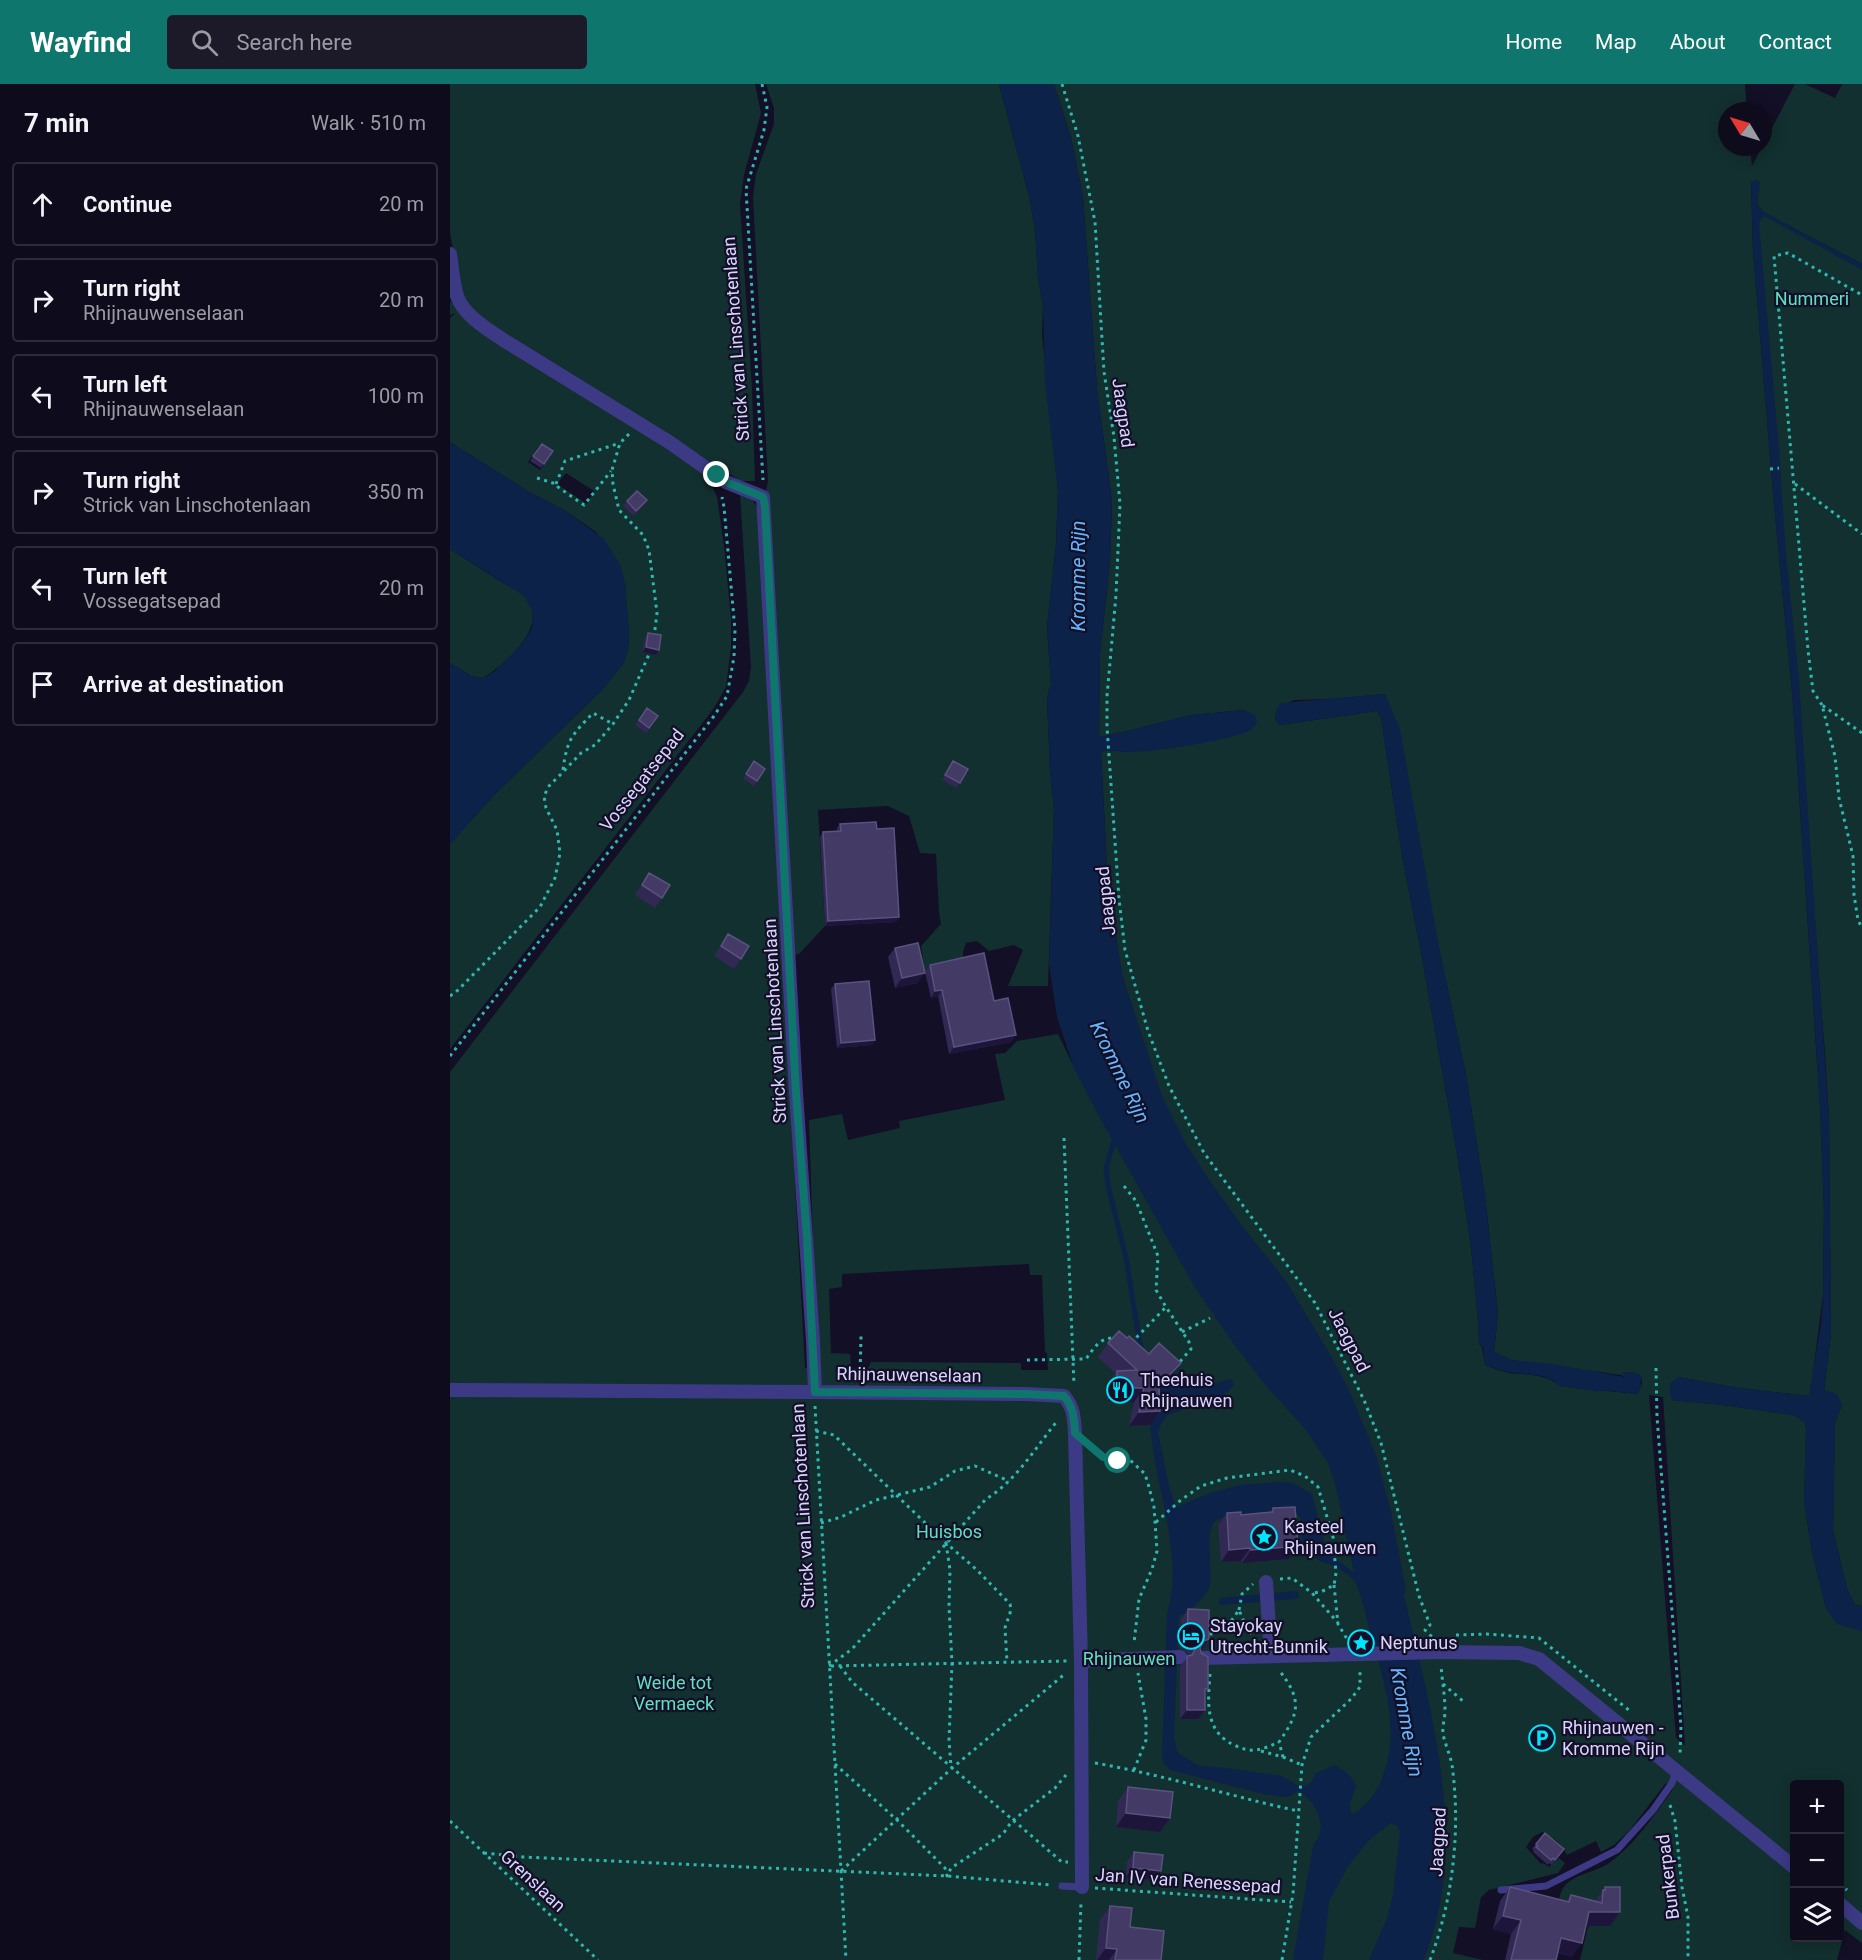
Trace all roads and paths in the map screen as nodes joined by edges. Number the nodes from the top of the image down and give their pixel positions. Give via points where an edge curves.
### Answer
1 (762, 84) edge
2 (1062, 84) edge
3 (450, 254) edge
4 (1862, 296) edge
5 (644, 426) junction
6 (620, 443) junction
7 (1779, 468) dead end
8 (1770, 469) dead end
9 (612, 470) junction
10 (537, 478) dead end
11 (726, 482) junction
12 (1794, 483) junction
13 (556, 484) junction
14 (763, 497) junction
15 (1862, 534) edge
16 (1822, 705) junction
17 (614, 724) junction
18 (1862, 733) edge
19 (563, 771) junction
20 (1862, 928) edge
21 (450, 996) edge
22 (450, 1056) edge
23 (1064, 1138) dead end
24 (1124, 1186) dead end
25 (1166, 1307) junction
26 (1210, 1318) dead end
27 (1182, 1332) junction
28 (861, 1336) dead end
29 (1117, 1339) edge
30 (1125, 1340) edge
31 (1027, 1360) dead end
32 (1074, 1360) junction
33 (1176, 1367) edge
34 (1656, 1368) dead end
35 (450, 1390) edge
36 (815, 1392) junction
37 (859, 1393) junction
38 (1071, 1404) junction
39 (816, 1431) junction
40 (1075, 1433) junction
41 (1009, 1481) junction
42 (898, 1495) junction
43 (1156, 1522) junction
44 (821, 1524) junction
45 (946, 1543) junction
46 (1292, 1578) dead end
47 (1266, 1584) dead end
48 (1334, 1585) junction
49 (1244, 1592) dead end
50 (1312, 1593) junction
51 (1239, 1608) junction
52 (1229, 1624) junction
53 (1338, 1624) junction
54 (1247, 1629) junction
55 (1434, 1648) junction
56 (1355, 1654) junction
57 (1270, 1656) junction
58 (1179, 1657) dead end
59 (1206, 1658) junction
60 (1134, 1659) junction
61 (1081, 1661) junction
62 (1007, 1662) junction
63 (952, 1663) junction
64 (829, 1666) junction
65 (840, 1666) junction
66 (1443, 1684) junction
67 (1464, 1702) dead end
68 (1279, 1742) junction
69 (1260, 1751) junction
70 (1680, 1753) dead end
71 (1283, 1757) junction
72 (1080, 1760) junction
73 (835, 1764) junction
74 (1302, 1765) junction
75 (951, 1769) junction
76 (1134, 1770) junction
77 (1676, 1771) junction
78 (1663, 1795) junction
79 (1298, 1811) junction
80 (897, 1820) junction
81 (450, 1821) edge
82 (1012, 1821) junction
83 (484, 1853) junction
84 (1082, 1864) junction
85 (1790, 1864) edge
86 (841, 1871) junction
87 (947, 1876) junction
88 (1062, 1886) joint
89 (1082, 1887) junction
90 (1502, 1890) dead end
91 (1291, 1902) junction
92 (1844, 1908) edge
93 (1862, 1923) edge
94 (598, 1960) edge
95 (846, 1960) edge
96 (1079, 1960) edge
97 (1282, 1960) edge
98 (1430, 1960) edge
99 (1688, 1960) edge

1 - 14 path, Strick van Linschotenlaan via 767,107 746,189 746,215
2 - 55 path, Jaagpad via 1078,136 1095,222 1104,372 1120,504 1107,728 1125,950 1148,1031 1169,1086 1204,1153 1315,1304 1364,1400 1381,1443 1419,1596 1430,1625 1425,1630
3 - 5 street via 458,298 479,323
4 - 12 path via 1788,253 1774,256
5 - 6 path
5 - 11 street
6 - 9 path
6 - 13 path via 566,461
7 - 8 path
9 - 13 path via 584,505
9 - 17 path via 619,510 643,535 649,550 657,623 630,700
10 - 13 path
11 - 14 street
11 - 22 path, Vossegatsepad via 721,494 735,630 727,696
12 - 15 path
12 - 16 path via 1813,691
14 - 36 street, Strick van Linschotenlaan
16 - 18 path
16 - 20 path via 1853,856 1854,895
17 - 19 path
17 - 19 path via 593,713 572,735
19 - 21 path via 544,796 557,830 560,853 555,878 540,907
23 - 32 path
24 - 25 path via 1136,1201 1158,1256 1156,1290
25 - 27 path
25 - 30 path via 1134,1340
26 - 27 path
27 - 33 path via 1191,1350
28 - 37 path
29 - 32 path via 1099,1342 1086,1359
31 - 32 path
32 - 38 path
34 - 70 path
35 - 36 street, Rhijnauwenselaan
36 - 37 street, Rhijnauwenselaan
36 - 39 path, Strick van Linschotenlaan
37 - 38 street, Rhijnauwenselaan via 1057,1395
38 - 40 street
38 - 41 path
39 - 42 path via 834,1435
39 - 44 path, Strick van Linschotenlaan
40 - 43 path via 1103,1457 1130,1460 1145,1474
40 - 61 street
41 - 42 path via 975,1466 955,1471 930,1487
41 - 45 path via 986,1499
42 - 44 path via 876,1500
42 - 45 path
43 - 48 path via 1201,1486 1227,1478 1290,1470 1318,1486 1334,1536
43 - 60 path via 1157,1551 1139,1599
44 - 64 path, Strick van Linschotenlaan
45 - 62 path via 1010,1604 1005,1628
45 - 63 path
45 - 64 path via 852,1648
46 - 50 path
47 - 57 street
48 - 50 path
48 - 53 path
49 - 51 path
50 - 53 path
51 - 52 path
51 - 54 path
52 - 54 path
52 - 59 path via 1211,1628
53 - 56 path
54 - 57 path
55 - 56 street
55 - 66 path, Jaagpad
55 - 77 street via 1519,1653 1539,1659
56 - 57 street
56 - 74 path via 1361,1672 1359,1687 1311,1737
57 - 59 street
57 - 68 path via 1292,1687 1295,1701 1295,1715
58 - 60 street
59 - 69 path via 1208,1700 1215,1731 1223,1740
60 - 61 street
60 - 76 path via 1146,1719 1146,1740
61 - 62 path
61 - 72 street
61 - 75 path
62 - 63 path
63 - 65 path
63 - 75 path
64 - 65 path
64 - 73 path, Strick van Linschotenlaan
65 - 75 path via 852,1682
66 - 67 path
66 - 98 path, Jaagpad via 1443,1732 1452,1764 1455,1827 1446,1905
68 - 69 path
68 - 71 path
69 - 71 path
71 - 74 path
72 - 76 path
72 - 82 path via 1055,1788
72 - 84 street
73 - 80 path
73 - 86 path, Strick van Linschotenlaan
74 - 79 path
75 - 80 path
75 - 82 path
76 - 79 path
77 - 78 lane
77 - 85 street
78 - 90 lane via 1617,1850 1546,1886
78 - 99 path, Bunkerpad via 1675,1821 1688,1917
79 - 91 path
80 - 86 path
80 - 87 path via 945,1868
81 - 83 path, Grenslaan
82 - 84 path via 1062,1862
82 - 87 path via 1003,1834 951,1868
83 - 86 path
83 - 94 path, Grenslaan
84 - 89 street
86 - 87 path
86 - 95 path, Strick van Linschotenlaan
87 - 88 path
88 - 89 lane
89 - 91 path, Jan IV van Renessepad
89 - 96 path
91 - 97 path
92 - 93 street

